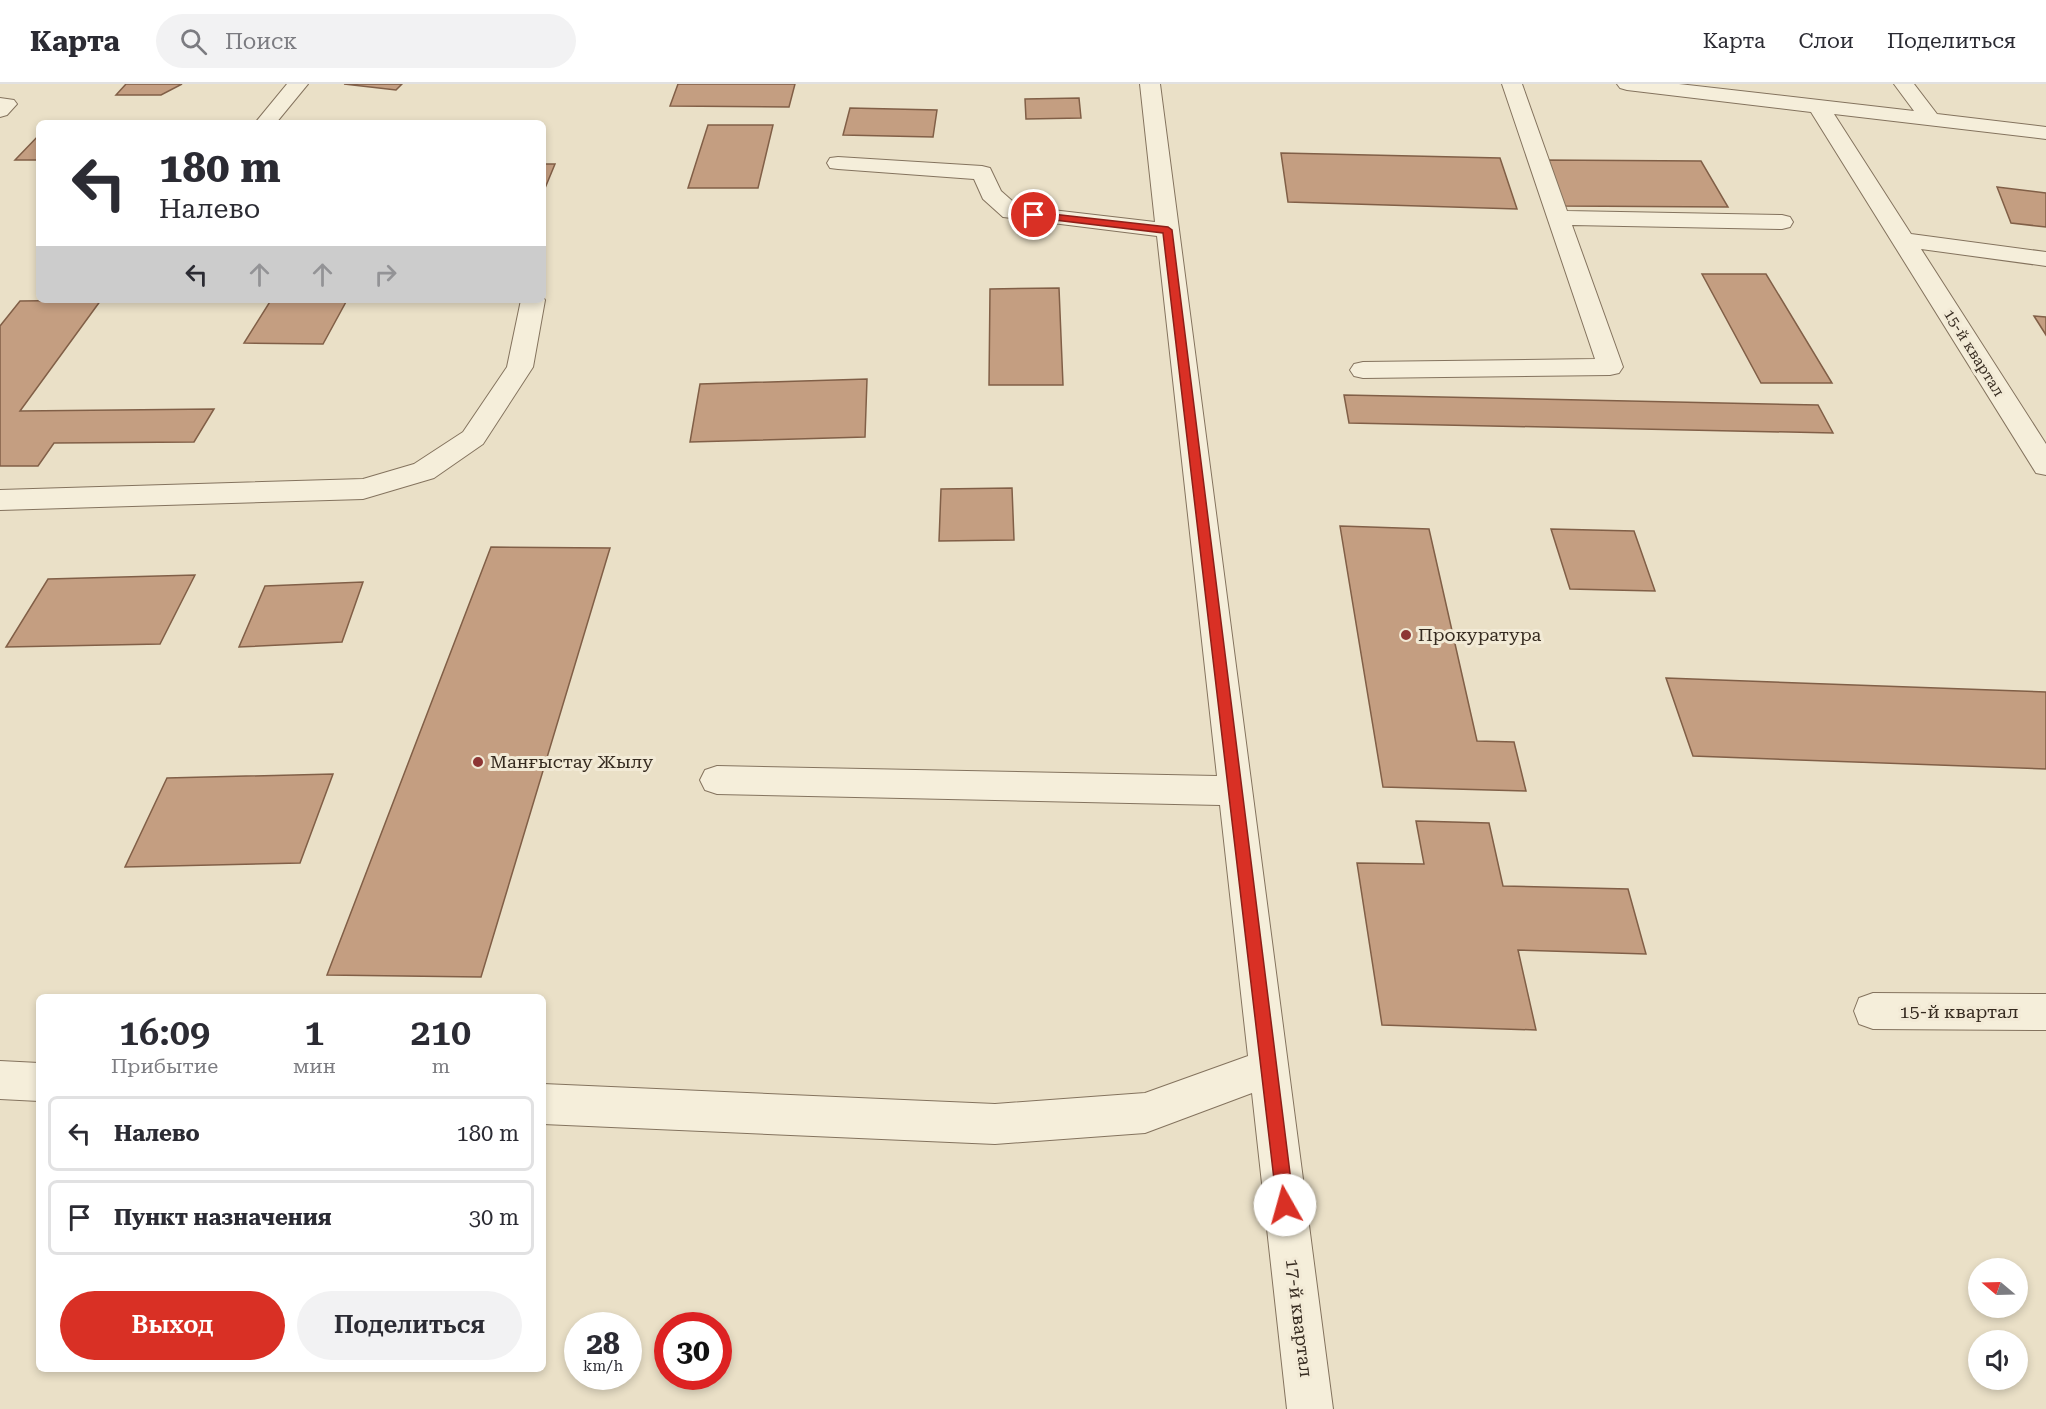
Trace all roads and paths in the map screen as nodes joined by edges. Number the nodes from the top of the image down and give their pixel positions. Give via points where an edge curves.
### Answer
1 (298, 84) edge
2 (1150, 84) edge
3 (1512, 84) edge
4 (1627, 84) edge
5 (1904, 84) edge
6 (0, 104) edge
7 (1818, 106) junction
8 (0, 111) edge
9 (268, 120) edge
10 (1931, 120) junction
11 (2046, 133) edge
12 (838, 163) dead end
13 (1558, 218) junction
14 (1782, 222) dead end
15 (1168, 230) junction
16 (1902, 240) junction
17 (2046, 259) edge
18 (531, 303) edge
19 (1363, 370) dead end
20 (2046, 466) edge
21 (0, 500) edge
22 (717, 780) dead end
23 (1235, 791) junction
24 (1873, 1011) dead end
25 (2046, 1012) edge
26 (1269, 1068) junction
27 (0, 1080) edge
28 (36, 1082) edge
29 (546, 1104) edge
30 (1310, 1409) edge

1 - 9 street
2 - 15 street, 17-й квартал
3 - 13 street
4 - 7 street
5 - 10 street
6 - 8 street via 7,104
7 - 10 street
7 - 16 street, 15-й квартал
10 - 11 street
12 - 15 street via 982,173 991,194 1011,212
13 - 14 street
13 - 19 street via 1610,367
15 - 23 street, 17-й квартал
16 - 17 street
16 - 20 street, 15-й квартал
18 - 21 street via 520,367 473,438 424,471 363,489
22 - 23 street
23 - 26 street, 17-й квартал
24 - 25 street, 15-й квартал
26 - 29 street via 1145,1113 995,1124
26 - 30 street, 17-й квартал
27 - 28 street

